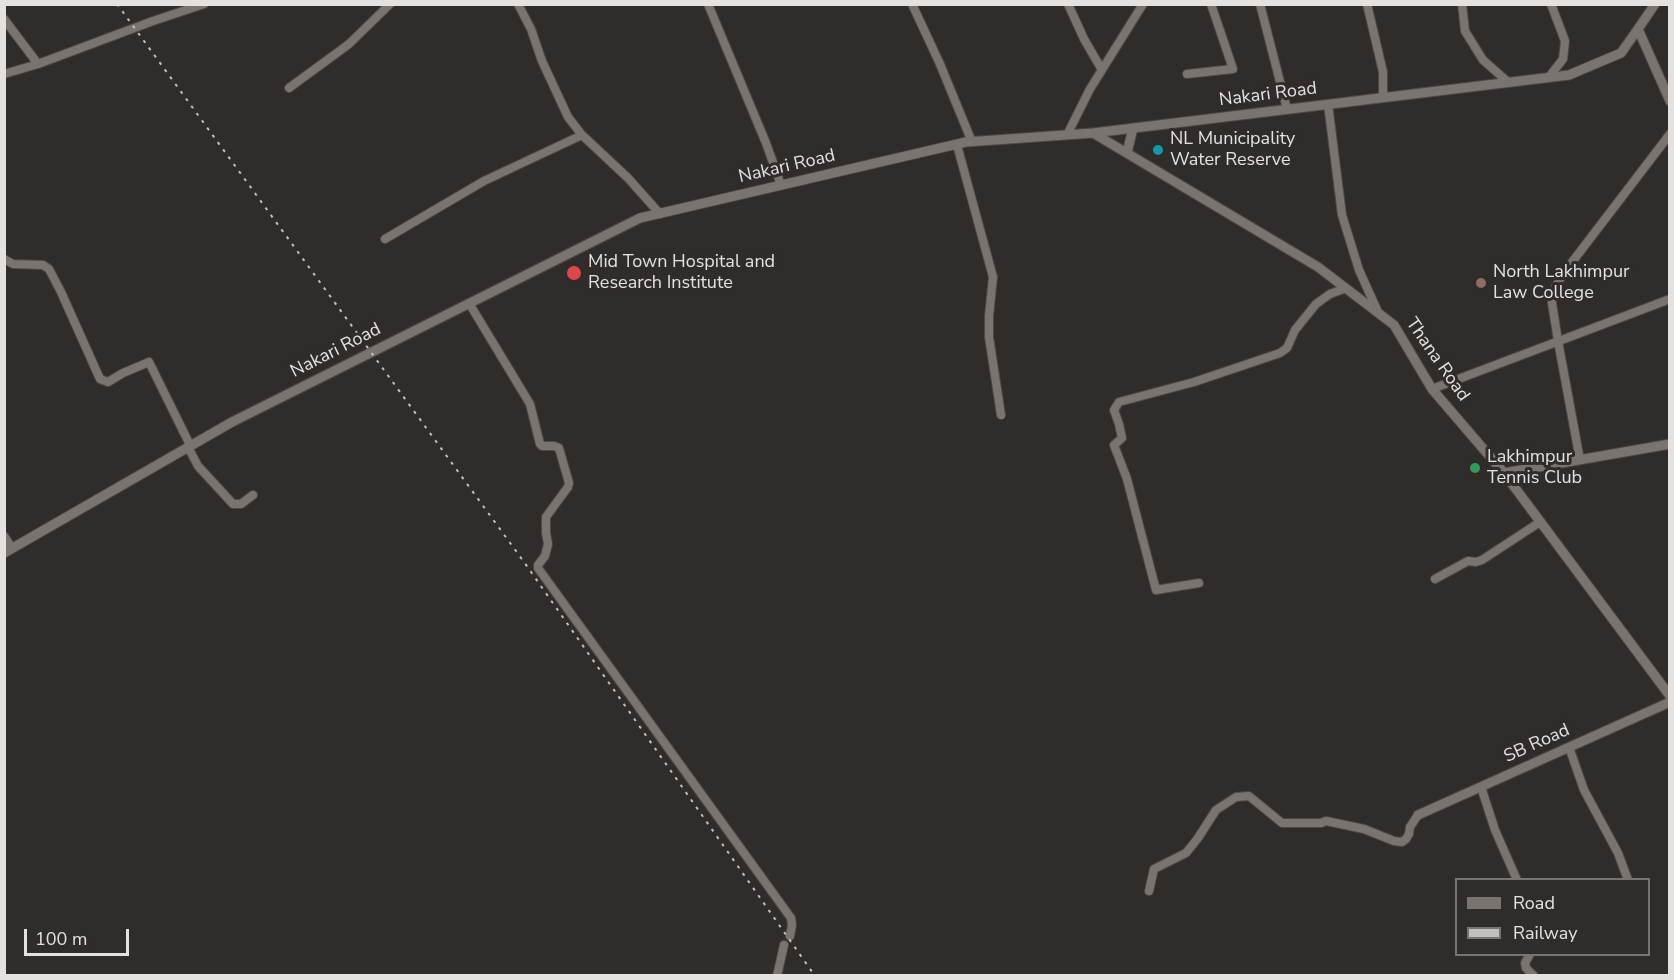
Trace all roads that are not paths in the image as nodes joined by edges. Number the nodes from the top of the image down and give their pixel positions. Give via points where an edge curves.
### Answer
1 (204, 4) edge
2 (390, 4) edge
3 (518, 4) edge
4 (708, 4) edge
5 (912, 4) edge
6 (1068, 4) edge
7 (1143, 4) edge
8 (1211, 4) edge
9 (1260, 4) edge
10 (1367, 4) edge
11 (1462, 4) edge
12 (1551, 4) edge
13 (1655, 4) edge
14 (4, 19) edge
15 (1638, 29) junction
16 (38, 64) junction
17 (1102, 70) junction
18 (4, 74) edge
19 (1187, 74) dead end
20 (1549, 77) junction
21 (1508, 82) junction
22 (289, 88) dead end
23 (1383, 97) junction
24 (1670, 101) edge
25 (1328, 104) junction
26 (1287, 109) junction
27 (1133, 128) junction
28 (1093, 133) junction
29 (1670, 134) edge
30 (582, 135) junction
31 (1067, 135) junction
32 (972, 142) junction
33 (957, 145) junction
34 (1127, 153) junction
35 (781, 185) junction
36 (660, 214) junction
37 (385, 239) dead end
38 (4, 260) edge
39 (1346, 288) junction
40 (1670, 299) edge
41 (469, 303) junction
42 (1378, 312) junction
43 (1558, 341) junction
44 (1432, 389) junction
45 (1001, 415) dead end
46 (1670, 444) edge
47 (189, 446) junction
48 (1580, 460) junction
49 (1504, 473) junction
50 (253, 495) dead end
51 (1540, 522) junction
52 (4, 536) edge
53 (8, 550) edge
54 (1435, 579) dead end
55 (1198, 583) dead end
56 (1670, 696) edge
57 (1670, 702) edge
58 (1569, 747) junction
59 (1481, 787) junction
60 (1418, 815) joint
61 (1517, 878) edge
62 (1628, 878) edge
63 (1149, 891) dead end
64 (790, 936) dead end
65 (784, 945) dead end
66 (1529, 956) edge
67 (777, 975) edge
68 (1534, 975) edge

1 - 16 street
2 - 22 street via 349,44
3 - 30 street via 568,117
4 - 35 street
5 - 32 street
6 - 17 street
7 - 17 street
8 - 19 street via 1233,69
9 - 26 street
10 - 23 street via 1383,72
11 - 21 street via 1465,31 1483,60
12 - 20 street via 1565,41 1563,59
13 - 15 street, Nakari Road
14 - 16 street
15 - 20 street, Nakari Road via 1621,53 1569,75
15 - 24 street
16 - 18 street
17 - 31 street
20 - 21 street, Nakari Road
21 - 23 street, Nakari Road
23 - 25 street, Nakari Road
25 - 26 street, Nakari Road
25 - 42 street via 1342,215 1359,270
26 - 27 street, Nakari Road
27 - 28 street, Nakari Road
27 - 34 street
28 - 31 street, Nakari Road
28 - 34 street, Thana Road
29 - 43 street via 1552,293
30 - 36 street via 628,177
30 - 37 street via 484,181
31 - 32 street, Nakari Road
32 - 33 street, Nakari Road
33 - 35 street, Nakari Road
33 - 45 street via 993,277 989,337
34 - 39 street, Thana Road via 1318,267
35 - 36 street, Nakari Road
36 - 41 street, Nakari Road via 639,218
38 - 47 street via 49,269 100,379 108,382 149,363
39 - 42 street, Thana Road
39 - 55 street via 1316,304 1280,353 1119,402 1114,410 1122,438 1114,445 1128,479 1156,590
40 - 43 street
41 - 47 street, Nakari Road
41 - 64 street via 530,404 540,444 559,448 569,483 546,517 548,544 538,565 541,573 791,918
42 - 44 street, Thana Road via 1394,325
43 - 44 street
43 - 48 street
44 - 49 street, Thana Road
46 - 48 street
47 - 50 street via 198,466 233,504 241,504
47 - 53 street, Nakari Road
48 - 49 street
49 - 51 street, Thana Road
51 - 54 street via 1482,560 1468,561
51 - 56 street, Thana Road
52 - 53 street
57 - 58 street, SB Road
58 - 59 street, SB Road
58 - 62 street via 1584,790
59 - 60 street, SB Road
59 - 61 street
60 - 63 street via 1402,842 1326,821 1282,823 1249,796 1242,795 1216,810 1186,853 1154,869
65 - 67 street
66 - 68 street via 1526,968

